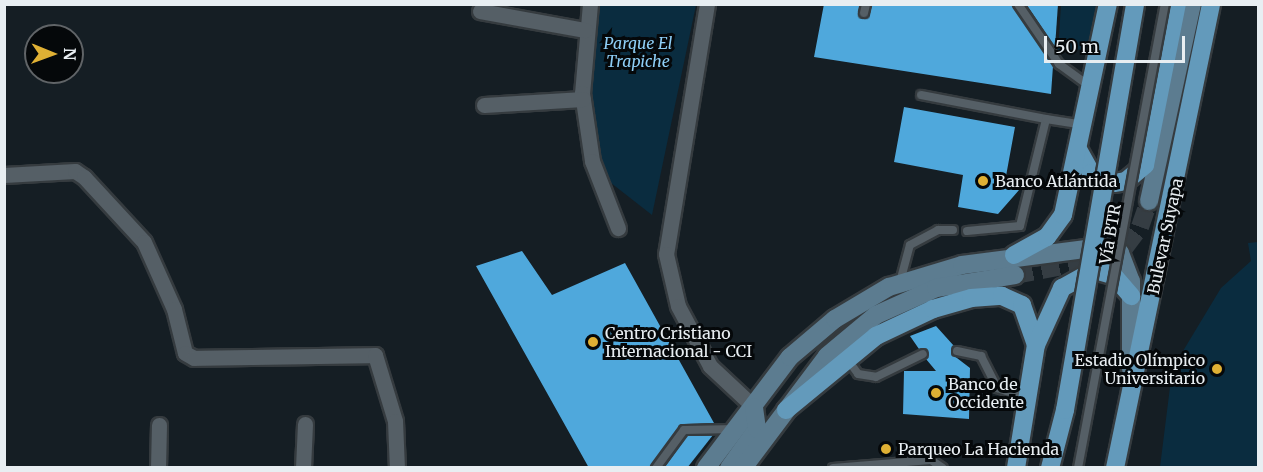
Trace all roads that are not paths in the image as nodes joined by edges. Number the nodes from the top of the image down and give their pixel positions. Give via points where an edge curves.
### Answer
1 (590, 4) edge
2 (707, 4) edge
3 (866, 4) edge
4 (1018, 4) edge
5 (1108, 4) edge
6 (1135, 4) edge
7 (1165, 4) edge
8 (1177, 4) edge
9 (1191, 4) edge
10 (1211, 4) edge
11 (480, 11) dead end
12 (864, 14) dead end
13 (585, 30) junction
14 (1093, 89) junction
15 (921, 95) dead end
16 (583, 99) junction
17 (484, 105) dead end
18 (1046, 119) junction
19 (1085, 125) junction
20 (1079, 151) junction
21 (4, 175) edge
22 (1149, 201) tunnel mouth
23 (618, 228) dead end
24 (953, 230) dead end
25 (967, 231) dead end
26 (1014, 255) junction
27 (1015, 275) tunnel mouth
28 (900, 283) junction
29 (1131, 296) junction
30 (1036, 345) junction
31 (957, 351) dead end
32 (923, 354) dead end
33 (846, 357) junction
34 (1028, 398) junction
35 (1130, 405) junction
36 (754, 406) junction
37 (786, 410) junction
38 (305, 424) dead end
39 (159, 425) dead end
40 (736, 429) junction
41 (158, 468) edge
42 (303, 468) edge
43 (397, 468) edge
44 (657, 468) edge
45 (706, 468) edge
46 (729, 468) edge
47 (743, 468) edge
48 (833, 468) edge
49 (943, 468) edge
50 (1016, 468) edge
51 (1050, 468) edge
52 (1078, 468) edge
53 (1115, 468) edge

1 - 13 street
2 - 36 street via 666,254 678,306 710,366
3 - 12 lane
4 - 14 lane via 1059,64
5 - 14 main road
6 - 51 main road, bridge via 1065,410
7 - 52 lane, Vía BTR, bridge
8 - 20 main road via 1145,165 1132,177 1114,183 1091,173
9 - 22 main road
10 - 35 main road, Bulevar Suyapa
11 - 13 street
13 - 16 street
14 - 19 main road
15 - 18 lane
16 - 17 street
16 - 23 street via 592,161
18 - 19 lane
18 - 25 lane via 1020,226
19 - 20 main road
20 - 26 main road via 1057,227
21 - 43 street via 75,171 84,177 144,242 174,309 185,353 194,358 375,355 395,421
24 - 28 lane via 938,230 910,245
26 - 28 main road
26 - 29 main road via 1110,248 1129,266
27 - 37 main road via 936,288 876,315 827,356
28 - 36 main road via 835,319 790,357
29 - 30 main road via 1105,272 1077,276 1055,299
29 - 35 main road
30 - 33 main road via 1023,305 1002,296 971,298 905,321
30 - 34 main road
31 - 34 lane via 987,361 1002,392
32 - 33 lane via 876,377 858,374
33 - 37 main road
34 - 50 main road
35 - 53 main road, Bulevar Suyapa
36 - 40 main road
36 - 46 main road via 757,429
37 - 47 main road
38 - 42 street
39 - 41 street
40 - 44 lane via 684,430
40 - 45 main road
48 - 49 lane via 931,460

